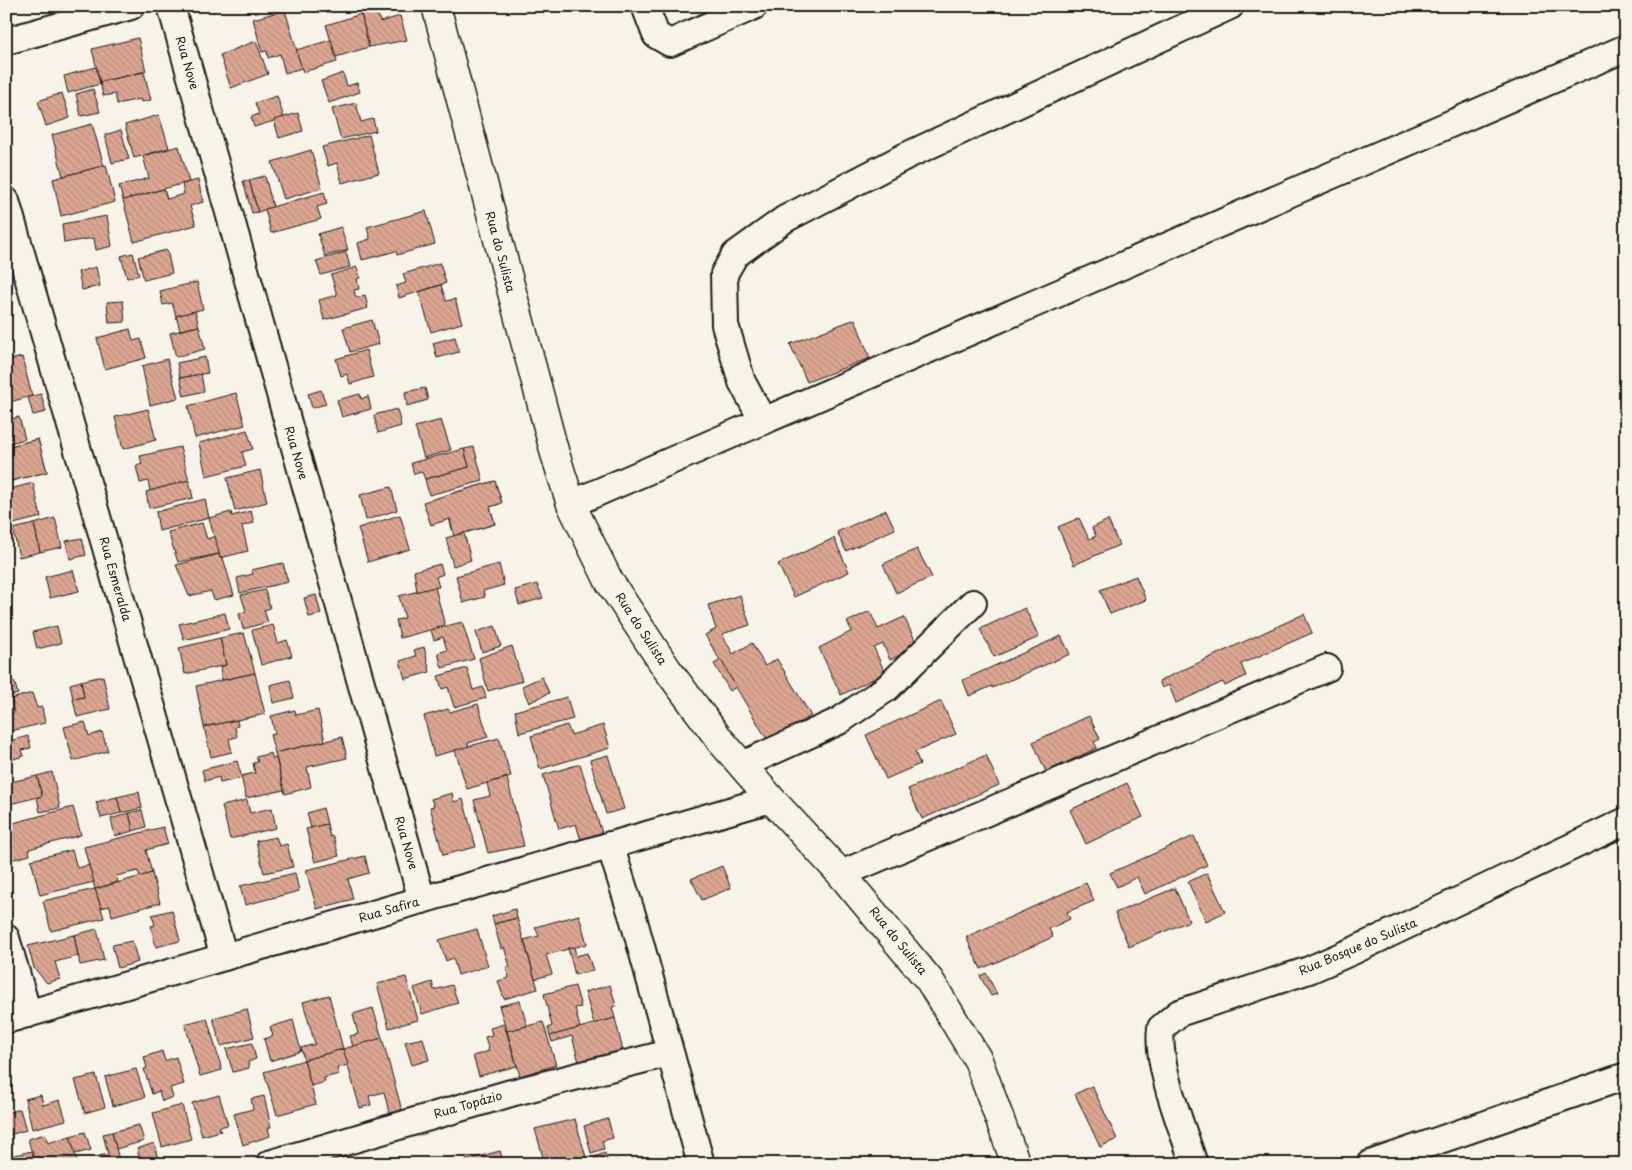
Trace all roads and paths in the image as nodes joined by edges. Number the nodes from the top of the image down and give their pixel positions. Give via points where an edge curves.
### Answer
1 (131, 6) edge
2 (171, 6) edge
3 (436, 6) edge
4 (645, 6) edge
5 (754, 6) edge
6 (1230, 6) edge
7 (6, 42) edge
8 (1626, 48) edge
9 (6, 201) edge
10 (763, 421) junction
11 (572, 504) junction
12 (973, 603) dead end
13 (1327, 668) dead end
14 (742, 765) junction
15 (771, 799) junction
16 (1626, 821) edge
17 (610, 845) junction
18 (841, 874) junction
19 (422, 900) junction
20 (6, 938) edge
21 (224, 957) junction
22 (17, 1017) edge
23 (669, 1053) junction
24 (1626, 1076) edge
25 (268, 1164) edge
26 (701, 1164) edge
27 (1016, 1164) edge
28 (1194, 1164) edge
29 (1370, 1164) edge

1 - 7 street
2 - 19 street, Rua Nove
3 - 11 street, Rua do Sulista via 517,317
4 - 5 street via 652,30 660,39 670,43
6 - 10 street via 906,156 785,219 735,255 724,274 725,325 742,382
8 - 10 street
9 - 21 street, Rua Esmeralda
10 - 11 street
11 - 14 street, Rua do Sulista via 609,581 667,669
12 - 14 street via 887,688 840,721
13 - 18 street
14 - 15 street, Rua do Sulista
15 - 17 street, Rua Safira
15 - 18 street, Rua do Sulista
16 - 28 street, Rua Bosque do Sulista via 1355,950 1308,970 1179,1013 1161,1028 1159,1044
17 - 19 street, Rua Safira
17 - 23 street
18 - 27 street, Rua do Sulista via 930,981 959,1028 978,1060
19 - 21 street, Rua Safira
20 - 22 street
21 - 22 street, Rua Safira
23 - 25 street, Rua Topázio via 511,1093
23 - 26 street
24 - 29 street

